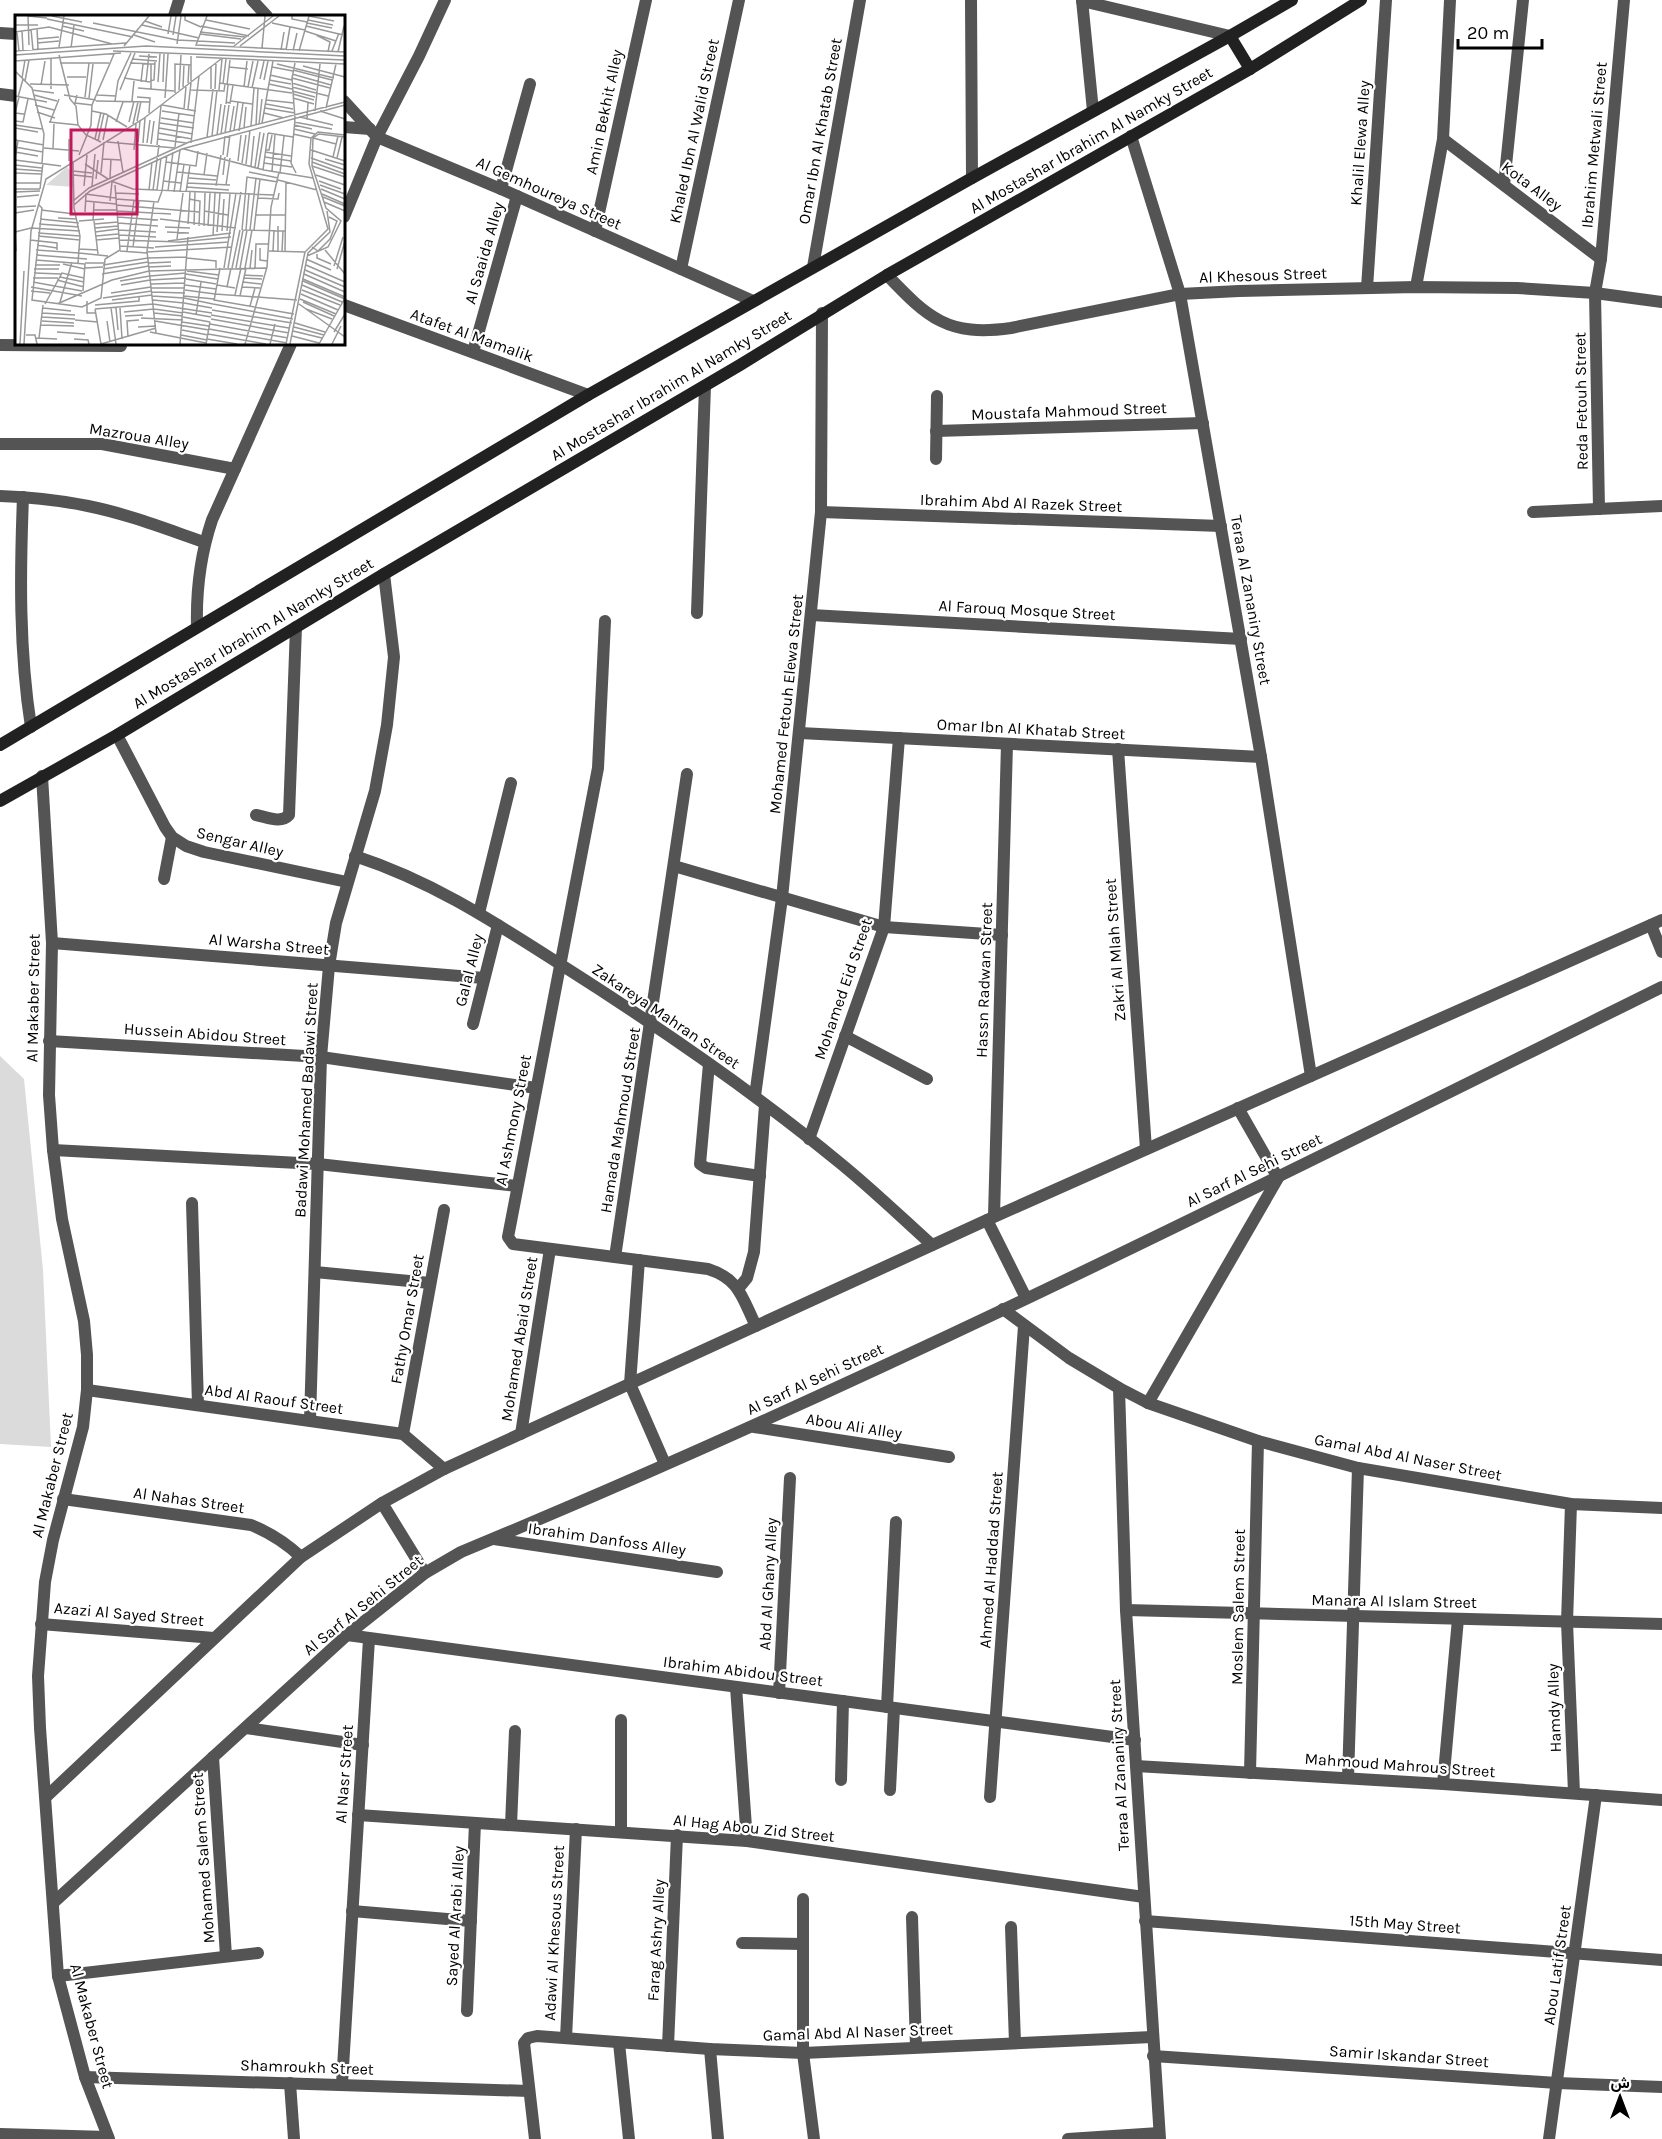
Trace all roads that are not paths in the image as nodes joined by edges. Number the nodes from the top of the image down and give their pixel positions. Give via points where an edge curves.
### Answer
1 (179, 0) edge
2 (252, 0) edge
3 (445, 0) edge
4 (646, 0) edge
5 (740, 0) edge
6 (860, 0) edge
7 (971, 0) edge
8 (1292, 0) edge
9 (1361, 0) edge
10 (1386, 0) edge
11 (1449, 0) edge
12 (1523, 0) edge
13 (1624, 0) edge
14 (1082, 1) edge
15 (174, 15) edge
16 (266, 15) edge
17 (0, 33) edge
18 (15, 34) edge
19 (1230, 36) junction
20 (1250, 69) junction
21 (530, 84) dead end
22 (0, 94) edge
23 (15, 96) edge
24 (345, 101) edge
25 (1093, 111) junction
26 (345, 127) edge
27 (373, 133) junction
28 (1131, 136) junction
29 (1443, 138) junction
30 (972, 178) junction
31 (1504, 185) junction
32 (501, 189) junction
33 (517, 196) junction
34 (345, 208) edge
35 (595, 231) junction
36 (1601, 259) junction
37 (813, 267) junction
38 (681, 268) junction
39 (887, 275) junction
40 (1416, 287) junction
41 (1367, 288) junction
42 (1595, 293) junction
43 (1180, 294) junction
44 (753, 301) junction
45 (1662, 302) edge
46 (345, 305) edge
47 (822, 313) junction
48 (0, 345) edge
49 (291, 345) edge
50 (121, 346) dead end
51 (472, 352) junction
52 (705, 386) junction
53 (588, 395) junction
54 (937, 396) dead end
55 (1203, 423) junction
56 (936, 431) junction
57 (0, 444) edge
58 (936, 459) dead end
59 (235, 469) junction
60 (0, 496) edge
61 (23, 497) junction
62 (1662, 506) edge
63 (1599, 509) junction
64 (821, 512) junction
65 (1533, 512) dead end
66 (1221, 526) junction
67 (204, 542) junction
68 (384, 574) junction
69 (697, 613) dead end
70 (812, 615) junction
71 (605, 621) dead end
72 (197, 627) junction
73 (296, 627) junction
74 (1241, 639) junction
75 (31, 727) junction
76 (800, 733) junction
77 (117, 735) junction
78 (899, 738) junction
79 (1007, 744) junction
80 (0, 745) edge
81 (1118, 749) junction
82 (1261, 757) junction
83 (687, 774) dead end
84 (42, 776) junction
85 (511, 783) dead end
86 (0, 801) edge
87 (256, 815) dead end
88 (172, 837) junction
89 (355, 856) junction
90 (674, 866) junction
91 (164, 879) dead end
92 (347, 882) junction
93 (782, 898) junction
94 (479, 913) junction
95 (1656, 922) edge
96 (498, 925) junction
97 (884, 927) junction
98 (1002, 935) junction
99 (52, 943) junction
100 (1662, 952) edge
101 (561, 965) junction
102 (329, 966) junction
103 (484, 978) junction
104 (1662, 987) edge
105 (651, 1023) junction
106 (472, 1024) dead end
107 (845, 1036) junction
108 (49, 1041) junction
109 (321, 1058) junction
110 (709, 1064) junction
111 (1311, 1076) junction
112 (927, 1079) dead end
113 (537, 1088) junction
114 (755, 1096) junction
115 (765, 1104) junction
116 (1238, 1108) junction
117 (809, 1139) junction
118 (1146, 1149) junction
119 (52, 1150) junction
120 (318, 1164) junction
121 (760, 1176) junction
122 (1278, 1178) junction
123 (517, 1186) junction
124 (192, 1203) dead end
125 (444, 1210) dead end
126 (990, 1218) junction
127 (932, 1245) junction
128 (550, 1248) junction
129 (615, 1257) junction
130 (639, 1260) junction
131 (315, 1272) junction
132 (430, 1283) junction
133 (738, 1289) junction
134 (1026, 1298) junction
135 (1003, 1309) junction
136 (756, 1326) junction
137 (1024, 1326) junction
138 (630, 1384) junction
139 (1119, 1388) junction
140 (87, 1390) junction
141 (1148, 1403) junction
142 (198, 1405) junction
143 (310, 1420) junction
144 (754, 1426) junction
145 (403, 1434) junction
146 (521, 1434) junction
147 (1258, 1442) junction
148 (949, 1457) dead end
149 (665, 1464) junction
150 (1358, 1468) junction
151 (444, 1469) junction
152 (790, 1478) dead end
153 (63, 1499) junction
154 (382, 1503) junction
155 (1571, 1504) junction
156 (1662, 1508) edge
157 (896, 1522) dead end
158 (492, 1539) junction
159 (301, 1557) junction
160 (717, 1572) dead end
161 (425, 1573) junction
162 (1126, 1610) junction
163 (1254, 1615) junction
164 (1353, 1617) junction
165 (1458, 1619) junction
166 (1568, 1622) junction
167 (41, 1624) junction
168 (1662, 1624) edge
169 (347, 1635) junction
170 (214, 1638) junction
171 (369, 1639) junction
172 (736, 1687) junction
173 (779, 1693) junction
174 (843, 1701) junction
175 (890, 1708) junction
176 (621, 1720) dead end
177 (996, 1721) junction
178 (246, 1728) junction
179 (515, 1731) dead end
180 (1135, 1740) junction
181 (363, 1745) junction
182 (213, 1757) junction
183 (1136, 1766) junction
184 (1250, 1773) junction
185 (1348, 1778) junction
186 (841, 1780) dead end
187 (1443, 1784) junction
188 (890, 1790) dead end
189 (1574, 1793) junction
190 (1596, 1795) junction
191 (46, 1797) junction
192 (990, 1797) dead end
193 (1662, 1800) edge
194 (358, 1815) junction
195 (475, 1823) junction
196 (511, 1825) junction
197 (576, 1829) junction
198 (621, 1832) junction
199 (677, 1835) junction
200 (747, 1841) junction
201 (1144, 1897) junction
202 (802, 1899) dead end
203 (53, 1903) junction
204 (352, 1911) junction
205 (912, 1917) dead end
206 (471, 1921) junction
207 (1145, 1921) junction
208 (1011, 1927) dead end
209 (742, 1943) dead end
210 (803, 1944) junction
211 (258, 1953) dead end
212 (1575, 1954) junction
213 (226, 1956) junction
214 (1662, 1960) edge
215 (58, 1976) junction
216 (467, 2011) dead end
217 (1152, 2037) junction
218 (566, 2038) junction
219 (619, 2043) junction
220 (1015, 2043) junction
221 (668, 2046) junction
222 (916, 2047) junction
223 (710, 2049) junction
224 (803, 2053) junction
225 (1153, 2056) junction
226 (85, 2077) junction
227 (290, 2083) junction
228 (1557, 2083) junction
229 (342, 2085) junction
230 (1662, 2087) edge
231 (529, 2091) junction
232 (0, 2134) edge
233 (1160, 2136) edge
234 (109, 2138) edge
235 (294, 2139) edge
236 (535, 2139) edge
237 (629, 2139) edge
238 (718, 2139) edge
239 (814, 2139) edge
240 (1068, 2139) edge
241 (1550, 2139) edge

1 - 15 street
2 - 16 street
3 - 27 street via 419,56
4 - 35 street, Amin Bekhit Alley
5 - 38 street, Khaled Ibn Al Walid Street
6 - 37 street, Omar Ibn Al Khatab Street
7 - 30 street
8 - 19 main road, Al Mostashar Ibrahim Al Namky Street
9 - 20 main road, Al Mostashar Ibrahim Al Namky Street
10 - 41 street, Khalil Elewa Alley
11 - 29 street
12 - 31 street
13 - 36 street, Ibrahim Metwali Street
14 - 19 street
14 - 25 street
17 - 18 street
19 - 20 main road
19 - 25 main road, Al Mostashar Ibrahim Al Namky Street
20 - 28 main road, Al Mostashar Ibrahim Al Namky Street
21 - 32 street
22 - 23 street
24 - 27 street, Al Gemhoureya Street
25 - 30 main road, Al Mostashar Ibrahim Al Namky Street
26 - 27 street
27 - 32 street, Al Gemhoureya Street
27 - 34 street
28 - 39 main road, Al Mostashar Ibrahim Al Namky Street
28 - 43 street, Teraa Al Zananiry Street
29 - 31 street, Kota Alley
29 - 40 street
30 - 37 main road, Al Mostashar Ibrahim Al Namky Street
31 - 36 street, Kota Alley
32 - 33 street, Al Gemhoureya Street
33 - 35 street, Al Gemhoureya Street
33 - 51 street, Al Saaida Alley
35 - 38 street, Al Gemhoureya Street
36 - 42 street, Ibrahim Metwali Street
37 - 44 main road, Al Mostashar Ibrahim Al Namky Street
38 - 44 street, Al Gemhoureya Street
39 - 43 street, Al Khesous Street via 919,308 936,319 973,330 1011,328
39 - 47 main road, Al Mostashar Ibrahim Al Namky Street
40 - 41 street, Al Khesous Street
40 - 42 street, Al Khesous Street
41 - 43 street, Al Khesous Street
42 - 45 street, Al Khesous Street
42 - 63 street, Reda Fetouh Street
43 - 55 street, Teraa Al Zananiry Street
44 - 53 main road, Al Mostashar Ibrahim Al Namky Street
46 - 51 street, Atafet Al Mamalik
47 - 52 main road, Al Mostashar Ibrahim Al Namky Street
47 - 64 street, Mohamed Fetouh Elewa Street
48 - 50 street
49 - 59 street
51 - 53 street, Atafet Al Mamalik
52 - 68 main road, Al Mostashar Ibrahim Al Namky Street
52 - 69 street
53 - 72 main road, Al Mostashar Ibrahim Al Namky Street
54 - 56 street
55 - 56 street, Moustafa Mahmoud Street
55 - 66 street, Teraa Al Zananiry Street
56 - 58 street
57 - 59 street, Mazroua Alley via 102,444
59 - 67 street
60 - 61 street
61 - 67 street via 89,506
61 - 75 street via 22,646
62 - 63 street
63 - 65 street
64 - 66 street, Ibrahim Abd Al Razek Street
64 - 70 street, Mohamed Fetouh Elewa Street
66 - 74 street, Teraa Al Zananiry Street
67 - 72 street via 198,570
68 - 73 main road, Al Mostashar Ibrahim Al Namky Street
68 - 89 street, Badawi Mohamed Badawi Street via 394,657 375,791
70 - 74 street, Al Farouq Mosque Street
70 - 76 street, Mohamed Fetouh Elewa Street
71 - 101 street, Al Ashmony Street via 598,768
72 - 75 main road, Al Mostashar Ibrahim Al Namky Street
73 - 77 main road, Al Mostashar Ibrahim Al Namky Street
73 - 87 street via 289,815 281,820
74 - 82 street, Teraa Al Zananiry Street
75 - 80 main road, Al Mostashar Ibrahim Al Namky Street
76 - 78 street, Omar Ibn Al Khatab Street
76 - 93 street, Mohamed Fetouh Elewa Street
77 - 84 main road, Al Mostashar Ibrahim Al Namky Street
77 - 88 street, Sengar Alley
78 - 79 street, Omar Ibn Al Khatab Street
78 - 97 street, Mohamed Eid Street
79 - 81 street, Omar Ibn Al Khatab Street
79 - 98 street, Hassn Radwan Street
81 - 82 street, Omar Ibn Al Khatab Street
81 - 118 street, Zakri Al Mlah Street
82 - 111 street, Teraa Al Zananiry Street
83 - 90 street, Hamada Mahmoud Street
84 - 86 main road, Al Mostashar Ibrahim Al Namky Street
84 - 99 street, Al Makaber Street
85 - 94 street
88 - 91 street
88 - 92 street, Sengar Alley via 204,852
89 - 92 street, Badawi Mohamed Badawi Street
89 - 94 street, Zakareya Mahran Street via 419,880
90 - 93 street
90 - 105 street, Hamada Mahmoud Street
92 - 102 street, Badawi Mohamed Badawi Street
93 - 97 street
93 - 114 street, Mohamed Fetouh Elewa Street
94 - 96 street, Zakareya Mahran Street
95 - 100 street
95 - 111 street
96 - 101 street, Zakareya Mahran Street
96 - 103 street, Galal Alley
97 - 98 street
97 - 107 street, Mohamed Eid Street
98 - 126 street, Hassn Radwan Street
99 - 102 street, Al Warsha Street
99 - 108 street, Al Makaber Street
101 - 105 street, Zakareya Mahran Street
101 - 113 street, Al Ashmony Street
102 - 103 street, Al Warsha Street
102 - 109 street, Badawi Mohamed Badawi Street
103 - 106 street, Galal Alley
104 - 122 street, Al Sarf Al Sehi Street
105 - 110 street, Zakareya Mahran Street
105 - 129 street, Hamada Mahmoud Street
107 - 112 street
107 - 117 street, Mohamed Eid Street
108 - 109 street, Hussein Abidou Street
108 - 119 street, Al Makaber Street
109 - 113 street, Hussein Abidou Street
109 - 120 street, Badawi Mohamed Badawi Street
110 - 114 street, Zakareya Mahran Street
110 - 121 street via 700,1164
111 - 116 street
113 - 123 street, Al Ashmony Street
114 - 115 street, Zakareya Mahran Street
115 - 117 street, Zakareya Mahran Street
115 - 121 street
116 - 118 street
116 - 122 street
117 - 127 street, Zakareya Mahran Street
118 - 126 street
119 - 120 street
119 - 140 street, Al Makaber Street via 84,1321
120 - 123 street
120 - 131 street, Badawi Mohamed Badawi Street
121 - 133 street via 752,1265
122 - 134 street, Al Sarf Al Sehi Street
122 - 141 street
123 - 128 street, Al Ashmony Street via 509,1240 513,1244
124 - 142 street
125 - 132 street, Fathy Omar Street
126 - 127 street
126 - 134 street
127 - 136 street
128 - 129 street
128 - 146 street, Mohamed Abaid Street
129 - 130 street
130 - 133 street via 708,1269 730,1279
130 - 138 street
131 - 132 street
131 - 143 street, Badawi Mohamed Badawi Street
132 - 145 street, Fathy Omar Street
133 - 136 street
134 - 135 street, Al Sarf Al Sehi Street
135 - 137 street, Gamal Abd Al Naser Street
135 - 144 street, Al Sarf Al Sehi Street
136 - 138 street
137 - 139 street, Gamal Abd Al Naser Street via 1069,1359
137 - 177 street, Ahmed Al Haddad Street
138 - 146 street
138 - 149 street
139 - 141 street, Gamal Abd Al Naser Street
139 - 162 street, Teraa Al Zananiry Street
140 - 142 street, Abd Al Raouf Street
140 - 153 street, Al Makaber Street via 83,1427
141 - 147 street, Gamal Abd Al Naser Street
142 - 143 street, Abd Al Raouf Street
143 - 145 street, Abd Al Raouf Street
144 - 148 street, Abou Ali Alley
144 - 149 street, Al Sarf Al Sehi Street
145 - 151 street
146 - 151 street
147 - 150 street, Gamal Abd Al Naser Street
147 - 163 street, Moslem Salem Street
149 - 158 street, Al Sarf Al Sehi Street
150 - 155 street, Gamal Abd Al Naser Street
150 - 164 street
151 - 154 street
152 - 173 street, Abd Al Ghany Alley
153 - 159 street, Al Nahas Street via 251,1525 270,1533
153 - 167 street, Al Makaber Street via 52,1540
154 - 159 street
154 - 161 street
155 - 156 street, Gamal Abd Al Naser Street
155 - 166 street, Hamdy Alley
157 - 175 street
158 - 160 street, Ibrahim Danfoss Alley
158 - 161 street, Al Sarf Al Sehi Street
159 - 170 street
161 - 169 street, Al Sarf Al Sehi Street
162 - 163 street, Manara Al Islam Street
162 - 180 street, Teraa Al Zananiry Street
163 - 164 street, Manara Al Islam Street
163 - 184 street, Moslem Salem Street
164 - 165 street, Manara Al Islam Street
164 - 185 street
165 - 166 street, Manara Al Islam Street
165 - 187 street
166 - 168 street, Manara Al Islam Street
166 - 189 street, Hamdy Alley
167 - 170 street, Azazi Al Sayed Street
167 - 191 street, Al Makaber Street via 38,1676
169 - 171 street, Ibrahim Abidou Street
169 - 178 street, Al Sarf Al Sehi Street
170 - 191 street
171 - 172 street, Ibrahim Abidou Street
171 - 181 street, Al Nasr Street
172 - 173 street, Ibrahim Abidou Street
172 - 200 street
173 - 174 street, Ibrahim Abidou Street
174 - 175 street, Ibrahim Abidou Street
174 - 186 street
175 - 177 street, Ibrahim Abidou Street
175 - 188 street
176 - 198 street
177 - 180 street, Ibrahim Abidou Street
177 - 192 street, Ahmed Al Haddad Street
178 - 181 street
178 - 182 street, Al Sarf Al Sehi Street
179 - 196 street
180 - 183 street, Teraa Al Zananiry Street
181 - 194 street, Al Nasr Street
182 - 203 street, Al Sarf Al Sehi Street
182 - 213 street, Mohamed Salem Street
183 - 184 street, Mahmoud Mahrous Street
183 - 201 street, Teraa Al Zananiry Street
184 - 185 street, Mahmoud Mahrous Street
185 - 187 street, Mahmoud Mahrous Street
187 - 189 street, Mahmoud Mahrous Street
189 - 190 street, Mahmoud Mahrous Street
190 - 193 street, Mahmoud Mahrous Street
190 - 212 street, Abou Latif Street
191 - 203 street, Al Makaber Street
194 - 195 street, Al Hag Abou Zid Street
194 - 204 street, Al Nasr Street
195 - 196 street, Al Hag Abou Zid Street
195 - 206 street, Sayed Al Arabi Alley
196 - 197 street, Al Hag Abou Zid Street
197 - 198 street, Al Hag Abou Zid Street
197 - 218 street, Adawi Al Khesous Street
198 - 199 street, Al Hag Abou Zid Street
199 - 200 street, Al Hag Abou Zid Street
199 - 221 street, Farag Ashry Alley
200 - 201 street, Al Hag Abou Zid Street
201 - 207 street, Teraa Al Zananiry Street
202 - 210 street
203 - 215 street, Al Makaber Street
204 - 206 street
204 - 229 street, Al Nasr Street
205 - 222 street
206 - 216 street, Sayed Al Arabi Alley
207 - 212 street, 15th May Street
207 - 217 street, Teraa Al Zananiry Street
208 - 220 street
209 - 210 street
210 - 224 street
211 - 213 street
212 - 214 street, 15th May Street
212 - 228 street, Abou Latif Street
213 - 215 street
215 - 226 street, Al Makaber Street
217 - 220 street, Gamal Abd Al Naser Street
217 - 225 street, Teraa Al Zananiry Street
218 - 219 street, Gamal Abd Al Naser Street
218 - 231 street, Gamal Abd Al Naser Street via 537,2036 524,2043
219 - 221 street, Gamal Abd Al Naser Street
219 - 237 street
220 - 222 street, Gamal Abd Al Naser Street
221 - 223 street, Gamal Abd Al Naser Street
222 - 224 street, Gamal Abd Al Naser Street
223 - 224 street, Gamal Abd Al Naser Street
223 - 238 street
224 - 239 street
225 - 228 street, Samir Iskandar Street
225 - 233 street, Teraa Al Zananiry Street
226 - 227 street, Shamroukh Street
226 - 234 street, Al Makaber Street
227 - 229 street, Shamroukh Street
227 - 235 street
228 - 230 street, Samir Iskandar Street
228 - 241 street, Abou Latif Street
229 - 231 street, Shamroukh Street
231 - 236 street
232 - 234 street
233 - 240 street

